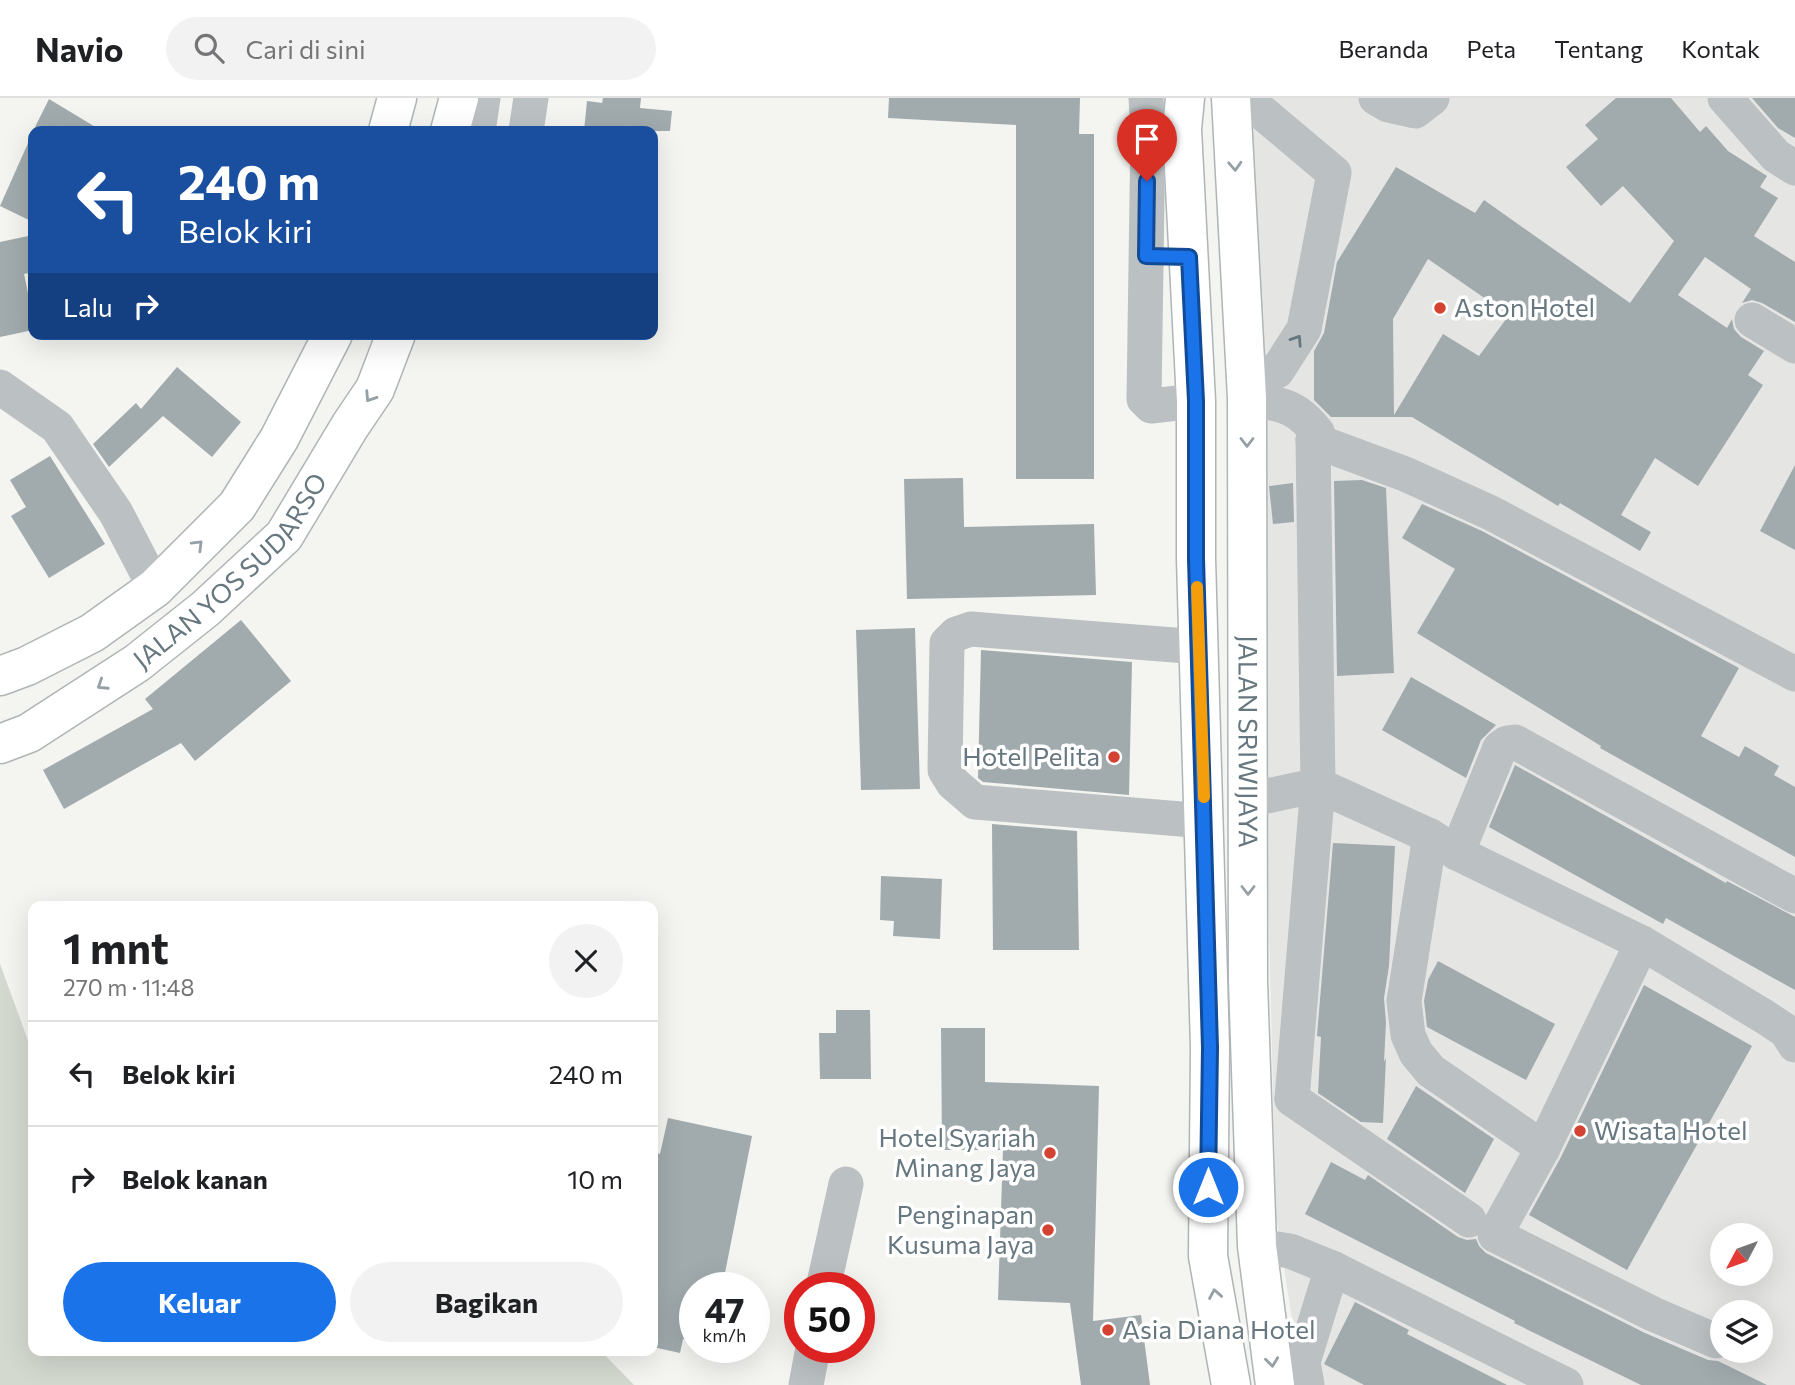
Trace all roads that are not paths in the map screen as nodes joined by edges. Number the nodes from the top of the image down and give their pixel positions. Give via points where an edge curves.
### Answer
1 (397, 98) edge
2 (458, 98) edge
3 (483, 98) edge
4 (531, 98) edge
5 (1231, 98) edge
6 (1245, 98) edge
7 (1376, 98) edge
8 (1432, 98) edge
9 (1725, 98) edge
10 (1165, 114) edge
11 (389, 126) edge
12 (451, 126) edge
13 (479, 126) edge
14 (527, 126) edge
15 (1795, 168) edge
16 (1146, 256) junction
17 (1189, 257) junction
18 (1752, 320) dead end
19 (330, 340) edge
20 (394, 340) edge
21 (1795, 346) edge
22 (1247, 386) junction
23 (0, 387) edge
24 (1196, 401) junction
25 (1312, 440) junction
26 (1247, 558) junction
27 (1196, 559) junction
28 (155, 587) junction
29 (1199, 647) junction
30 (1795, 674) edge
31 (0, 676) edge
32 (0, 744) edge
33 (1318, 785) junction
34 (1248, 800) junction
35 (1205, 821) junction
36 (1444, 845) junction
37 (1795, 896) edge
38 (1642, 943) junction
39 (1795, 1045) edge
40 (1292, 1100) junction
41 (1253, 1127) junction
42 (1209, 1140) junction
43 (1544, 1148) junction
44 (846, 1184) dead end
45 (1469, 1220) dead end
46 (1257, 1246) junction
47 (1332, 1268) junction
48 (827, 1272) edge
49 (1710, 1338) edge
50 (811, 1363) edge
51 (807, 1385) edge
52 (1231, 1385) edge
53 (1275, 1385) edge
54 (1307, 1385) edge
55 (1566, 1385) edge

1 - 11 main road
2 - 12 main road
3 - 13 street
4 - 14 street
5 -> 22 main road, JALAN SRIWIJAYA
22 -> 6 street via 1277,371 1304,329 1334,173
7 - 8 street via 1415,111
9 - 15 street via 1758,138
10 - 16 street
10 - 17 main road, JALAN SRIWIJAYA
16 - 17 street
16 - 24 street via 1144,399 1151,406
17 - 24 main road, JALAN SRIWIJAYA
18 - 21 street
28 -> 19 main road, JALAN YOS SUDARSO via 237,506 279,439
20 -> 32 main road, JALAN YOS SUDARSO via 376,389 284,536 205,609 137,663 29,733
22 - 25 street via 1306,418 1317,432
22 -> 26 main road, JALAN SRIWIJAYA
23 - 28 street via 57,427 116,513
24 - 27 main road, JALAN SRIWIJAYA
25 - 30 street via 1405,474 1491,513
25 - 33 street
26 - 27 main road
26 - 34 main road, JALAN SRIWIJAYA
27 - 29 main road, JALAN SRIWIJAYA
28 - 31 main road, JALAN YOS SUDARSO via 92,633
29 - 35 main road, JALAN SRIWIJAYA
29 - 35 street via 971,629 956,634 947,643 945,769 975,802
33 - 34 street
33 - 36 street
33 - 40 street
34 -> 41 main road, JALAN SRIWIJAYA
35 - 42 main road, JALAN SRIWIJAYA
36 - 37 street via 1500,748 1515,742
36 - 38 street
36 - 43 street via 1404,1001 1408,1035 1432,1071
38 - 39 street via 1765,1017 1786,1031
38 - 43 street
40 - 41 street
40 - 45 street
41 - 42 main road
41 - 46 main road, JALAN SRIWIJAYA
52 -> 42 main road, JALAN SRIWIJAYA via 1208,1256
43 - 49 street via 1494,1235
44 - 48 street
46 - 47 street via 1290,1251
46 -> 53 main road, JALAN SRIWIJAYA
47 - 54 street via 1303,1362
47 - 55 street
50 - 51 street

